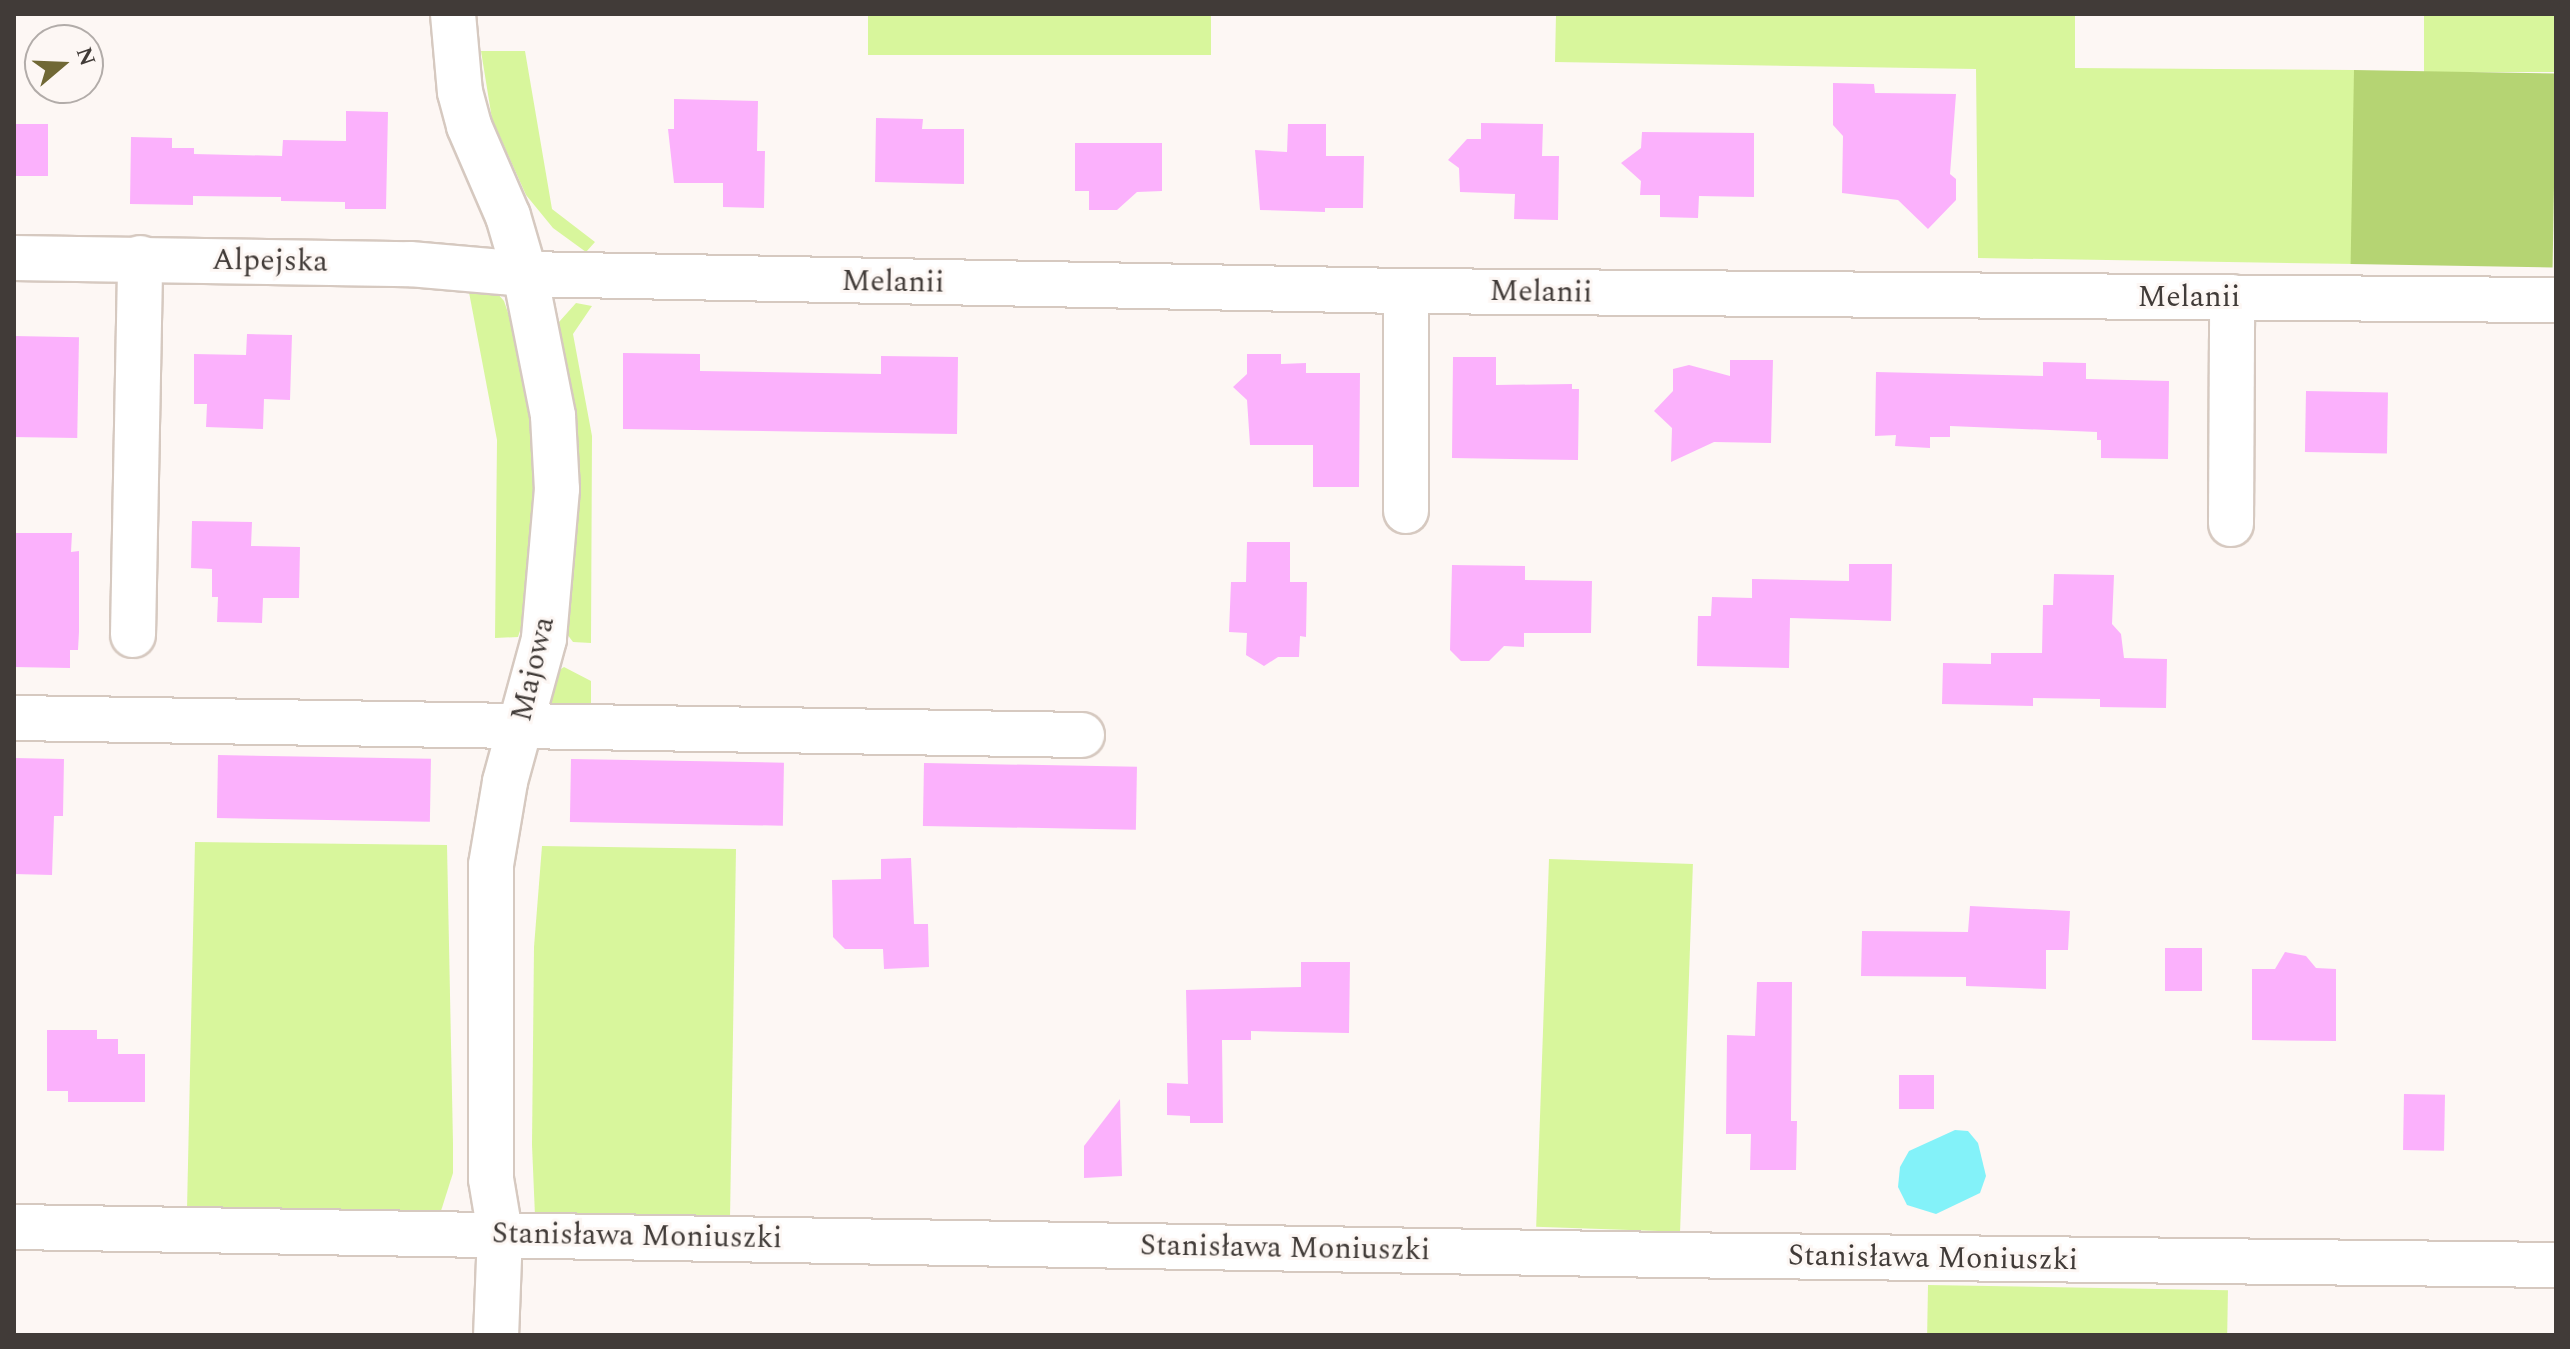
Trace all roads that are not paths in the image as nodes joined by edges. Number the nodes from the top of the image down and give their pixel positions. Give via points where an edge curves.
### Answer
1 (453, 14) edge
2 (14, 258) edge
3 (140, 258) junction
4 (525, 274) junction
5 (1406, 291) junction
6 (2232, 297) junction
7 (2556, 300) edge
8 (1406, 511) dead end
9 (2231, 524) dead end
10 (133, 635) dead end
11 (14, 718) edge
12 (521, 724) junction
13 (1082, 735) dead end
14 (14, 1227) edge
15 (500, 1233) junction
16 (2556, 1265) edge
17 (496, 1335) edge

1 - 4 street, Majowa via 453,50 469,126 508,216
2 - 3 street, Alpejska
3 - 4 street, Alpejska via 410,264
3 - 10 street
4 - 5 street, Melanii
4 - 12 street, Majowa via 553,416 557,489 544,639
5 - 6 street, Melanii
5 - 8 street
6 - 7 street, Melanii
6 - 9 street
11 - 12 street
12 - 13 street
12 - 15 street, Majowa via 491,865 491,1179
14 - 15 street, Stanisława Moniuszki
15 - 16 street, Stanisława Moniuszki
15 - 17 street, Majowa

